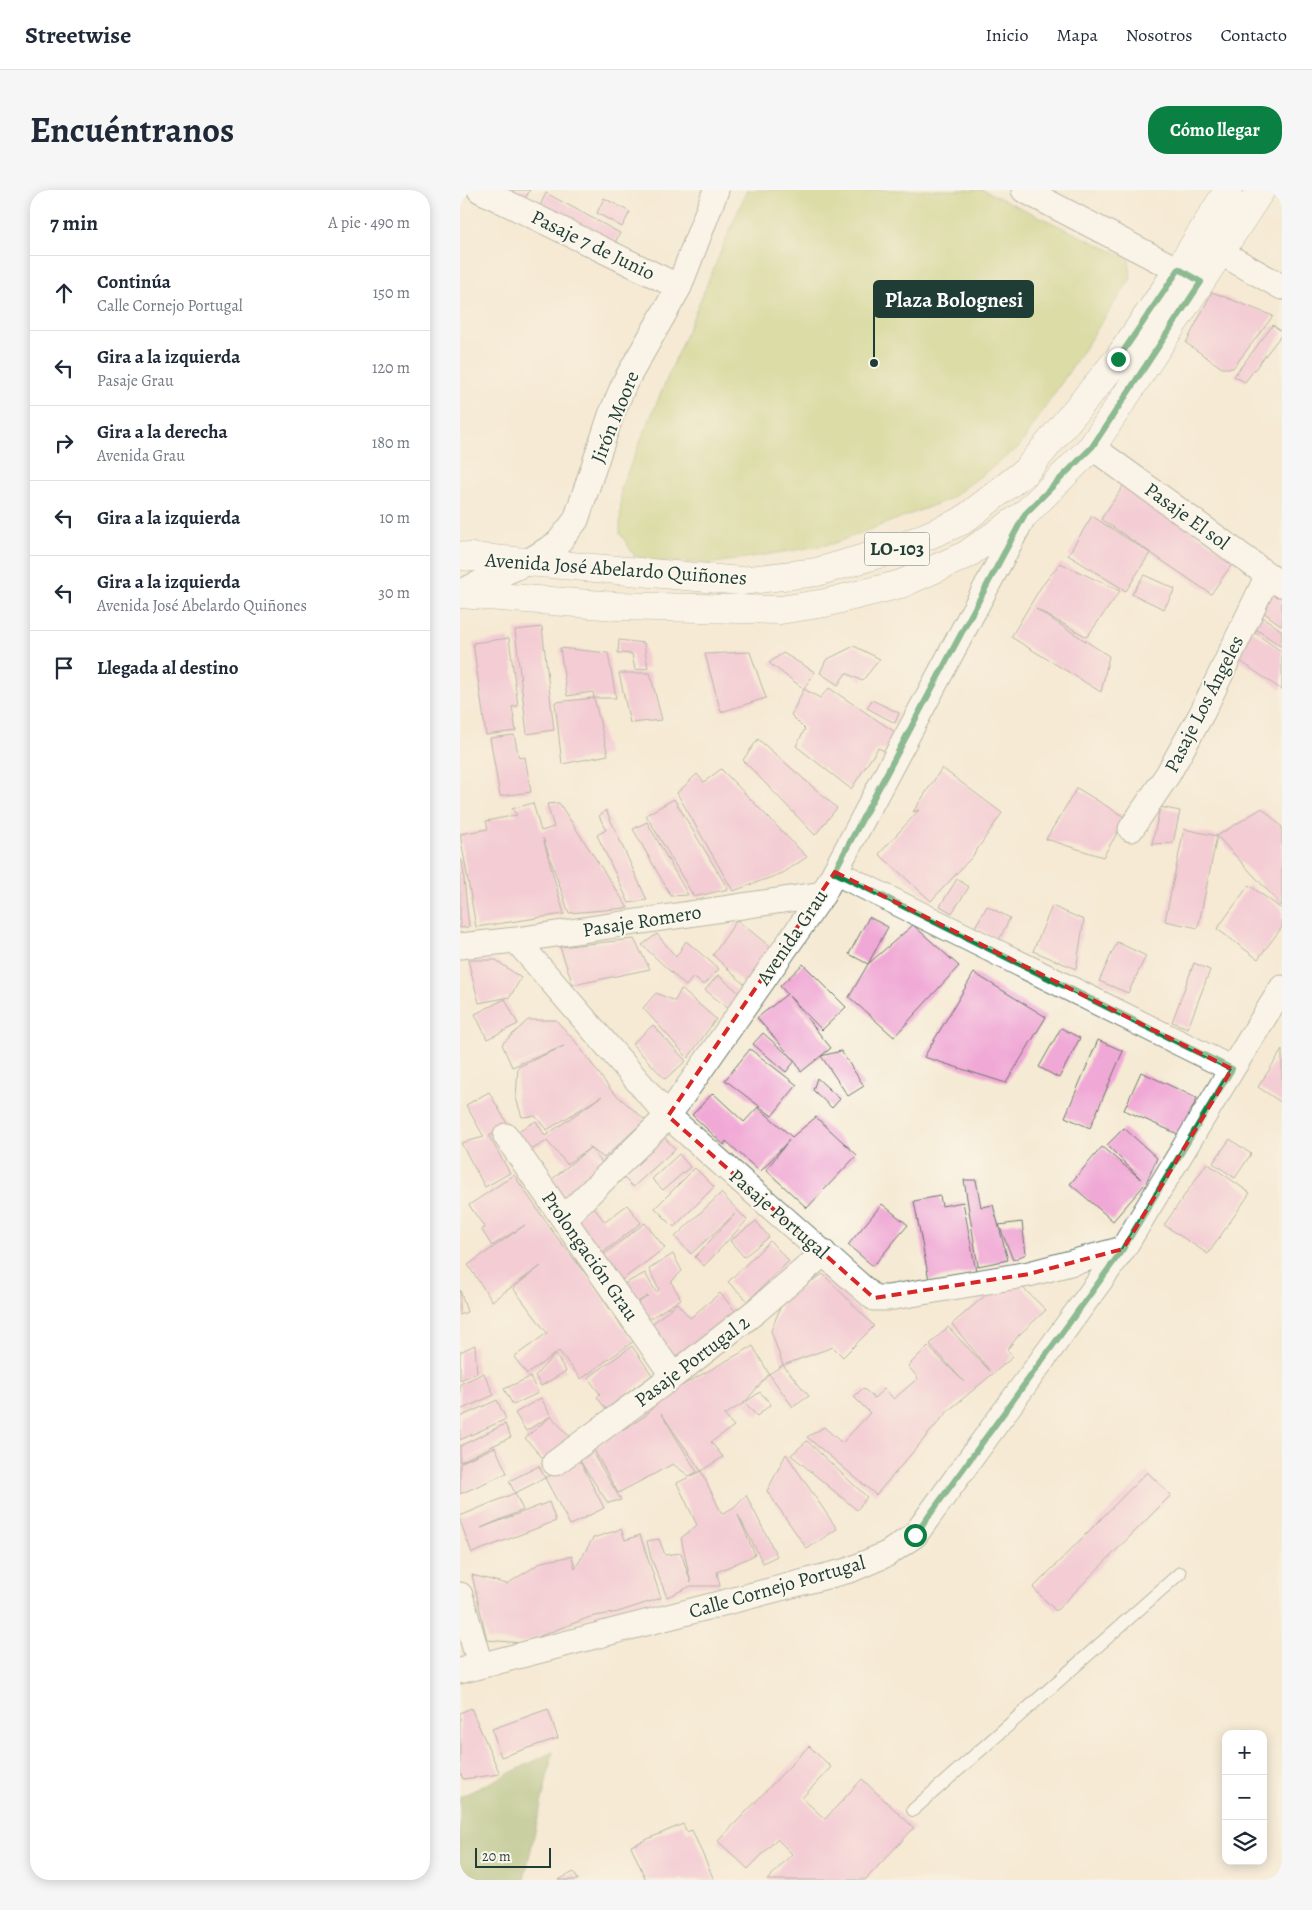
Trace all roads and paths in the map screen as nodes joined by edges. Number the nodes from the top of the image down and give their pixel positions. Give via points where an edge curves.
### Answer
1 (480, 190) edge
2 (716, 190) edge
3 (1024, 190) edge
4 (1228, 190) edge
5 (1261, 190) edge
6 (1209, 246) junction
7 (1190, 276) junction
8 (679, 287) junction
9 (1282, 287) edge
10 (1092, 447) junction
11 (1025, 514) junction
12 (460, 556) edge
13 (526, 563) junction
14 (1275, 580) edge
15 (460, 593) edge
16 (780, 610) joint
17 (1132, 829) dead end
18 (829, 883) junction
19 (516, 940) junction
20 (460, 946) edge
21 (1282, 988) edge
22 (1232, 1069) junction
23 (668, 1116) junction
24 (506, 1136) dead end
25 (564, 1218) junction
26 (1123, 1249) junction
27 (824, 1253) junction
28 (673, 1376) junction
29 (555, 1463) dead end
30 (1180, 1573) dead end
31 (460, 1595) edge
32 (470, 1668) edge
33 (913, 1810) dead end

1 - 8 street, Pasaje 7 de Junio
2 - 8 street, Jirón Moore
3 - 7 street
4 - 6 main road, LO-103
5 - 6 main road, LO-103
6 - 7 main road, Avenida José Abelardo Quiñones / LO-103
6 - 9 street
7 - 10 main road, Avenida Grau / LO-103
7 - 13 main road, Avenida José Abelardo Quiñones / LO-103 via 1026,471 962,521 899,548 817,572 741,581
8 - 13 street, Jirón Moore via 625,382 576,520 558,543
10 - 11 main road, Avenida Grau / LO-103
10 - 14 street, Pasaje El sol
11 - 16 main road, Avenida Grau / LO-103 via 966,555 901,584 825,603
11 - 18 street, Avenida Grau
12 - 13 main road, Avenida José Abelardo Quiñones / LO-103
13 - 15 street, Jirón Moore
14 - 17 street, Pasaje Los Ángeles via 1168,774
15 - 16 main road, Avenida José Abelardo Quiñones / LO-103 via 616,606
18 - 19 street, Pasaje Romero
18 - 22 street
18 - 23 street, Avenida Grau
19 - 20 street, Pasaje Romero
19 - 23 street, Pasaje Portugal
21 - 22 street, Calle Cornejo Portugal
22 - 26 street, Calle Cornejo Portugal
23 - 25 street, Avenida Grau
23 - 27 street, Pasaje Portugal
24 - 25 street, Prolongación Grau
25 - 28 street, Prolongación Grau
26 - 27 street, Pasaje Portugal via 1029,1274 888,1298 874,1298
26 - 32 street, Calle Cornejo Portugal via 915,1535 887,1554 850,1570
27 - 28 street, Pasaje Portugal 2
28 - 29 street, Pasaje Portugal 2
30 - 33 lane
31 - 32 street

